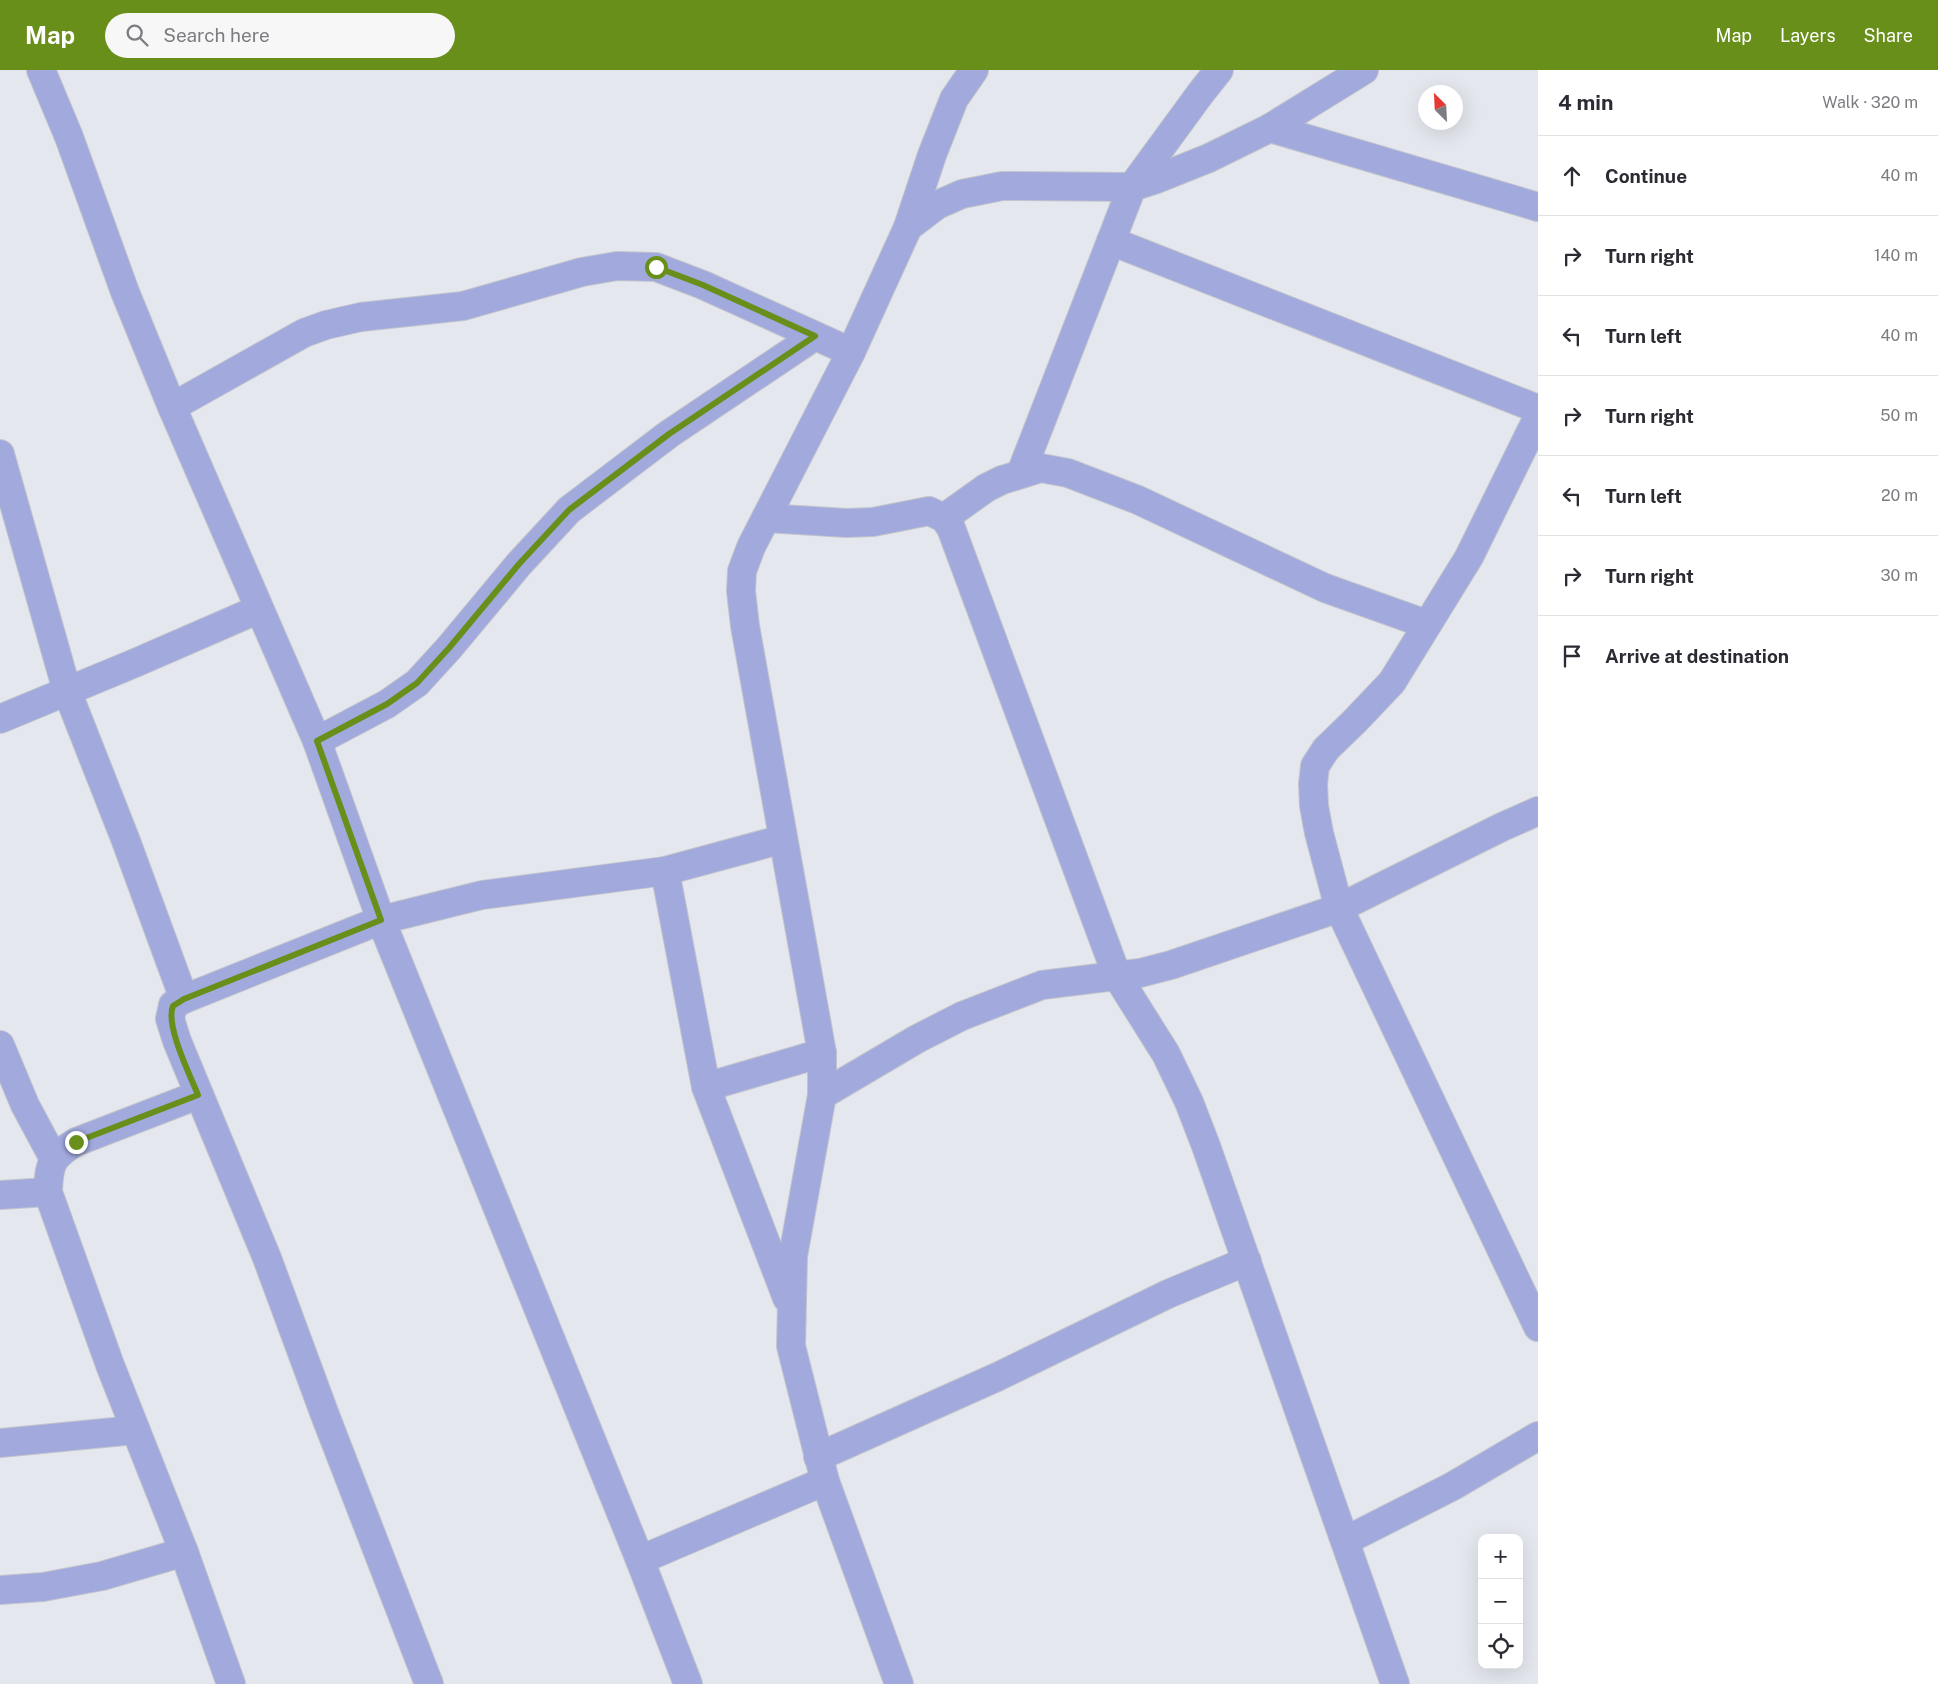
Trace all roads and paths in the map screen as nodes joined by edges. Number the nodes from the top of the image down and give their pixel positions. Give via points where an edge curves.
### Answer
1 (40, 70) edge
2 (952, 70) edge
3 (974, 70) edge
4 (1219, 70) edge
5 (1364, 70) edge
6 (954, 99) junction
7 (1270, 128) junction
8 (1132, 187) junction
9 (1538, 207) edge
10 (908, 227) junction
11 (1111, 241) junction
12 (815, 336) junction
13 (851, 352) junction
14 (172, 407) junction
15 (1538, 409) edge
16 (1538, 417) edge
17 (0, 454) edge
18 (1021, 473) junction
19 (766, 518) junction
20 (944, 518) junction
21 (259, 609) junction
22 (1426, 624) junction
23 (67, 691) junction
24 (0, 719) edge
25 (317, 741) junction
26 (1538, 810) edge
27 (783, 839) junction
28 (665, 871) junction
29 (1339, 908) junction
30 (381, 920) junction
31 (1117, 976) junction
32 (184, 999) junction
33 (0, 1045) edge
34 (822, 1053) junction
35 (706, 1087) junction
36 (198, 1095) junction
37 (822, 1095) junction
38 (54, 1159) junction
39 (48, 1192) junction
40 (0, 1195) edge
41 (1247, 1261) junction
42 (791, 1309) junction
43 (1538, 1327) edge
44 (135, 1430) junction
45 (1538, 1436) edge
46 (0, 1442) edge
47 (821, 1469) junction
48 (1344, 1541) junction
49 (184, 1552) junction
50 (640, 1560) junction
51 (0, 1590) edge
52 (231, 1684) edge
53 (429, 1684) edge
54 (688, 1684) edge
55 (899, 1684) edge
56 (1395, 1684) edge

1 - 14 street via 69,137 125,292
2 - 6 street
3 - 6 street
4 - 8 street
5 - 7 street
6 - 10 street
7 - 8 street via 1172,174
7 - 9 street
8 - 10 street via 1002,186 962,194 936,205
8 - 11 street
10 - 13 street
11 - 15 street
11 - 18 street
12 - 13 street
12 - 14 street via 656,267 617,266 582,272 462,306 361,317 326,325 304,333
12 - 25 street via 669,434 569,510 417,683 387,704
13 - 19 street
14 - 21 street
16 - 22 street via 1469,557
17 - 23 street
18 - 20 street via 986,488
18 - 22 street via 1042,468 1068,473 1138,500 1325,588
19 - 20 street via 873,522 929,511
19 - 27 street via 742,571 740,591
20 - 31 street via 959,548
21 - 23 street
21 - 25 street
22 - 29 street via 1392,682 1326,749 1315,766 1316,815
23 - 24 street
23 - 32 street
25 - 30 street
26 - 29 street
27 - 28 street
27 - 34 street
28 - 30 street via 482,895
28 - 35 street
29 - 31 street via 1171,965
29 - 43 street
30 - 32 street
30 - 50 street
31 - 37 street via 1042,985 962,1016
31 - 41 street via 1166,1054 1189,1102
32 - 36 street via 173,1006 170,1019
33 - 38 street via 25,1105
34 - 35 street
34 - 37 street
35 - 42 street
36 - 38 street via 76,1142
36 - 53 street via 267,1258
37 - 42 street via 793,1256
38 - 39 street via 49,1171
39 - 40 street
39 - 44 street
41 - 47 street via 1168,1294 997,1377
41 - 48 street
42 - 47 street via 791,1346
44 - 46 street
44 - 49 street
45 - 48 street via 1453,1486
47 - 50 street
47 - 55 street
48 - 56 street
49 - 51 street via 102,1576 43,1587
49 - 52 street
50 - 54 street

